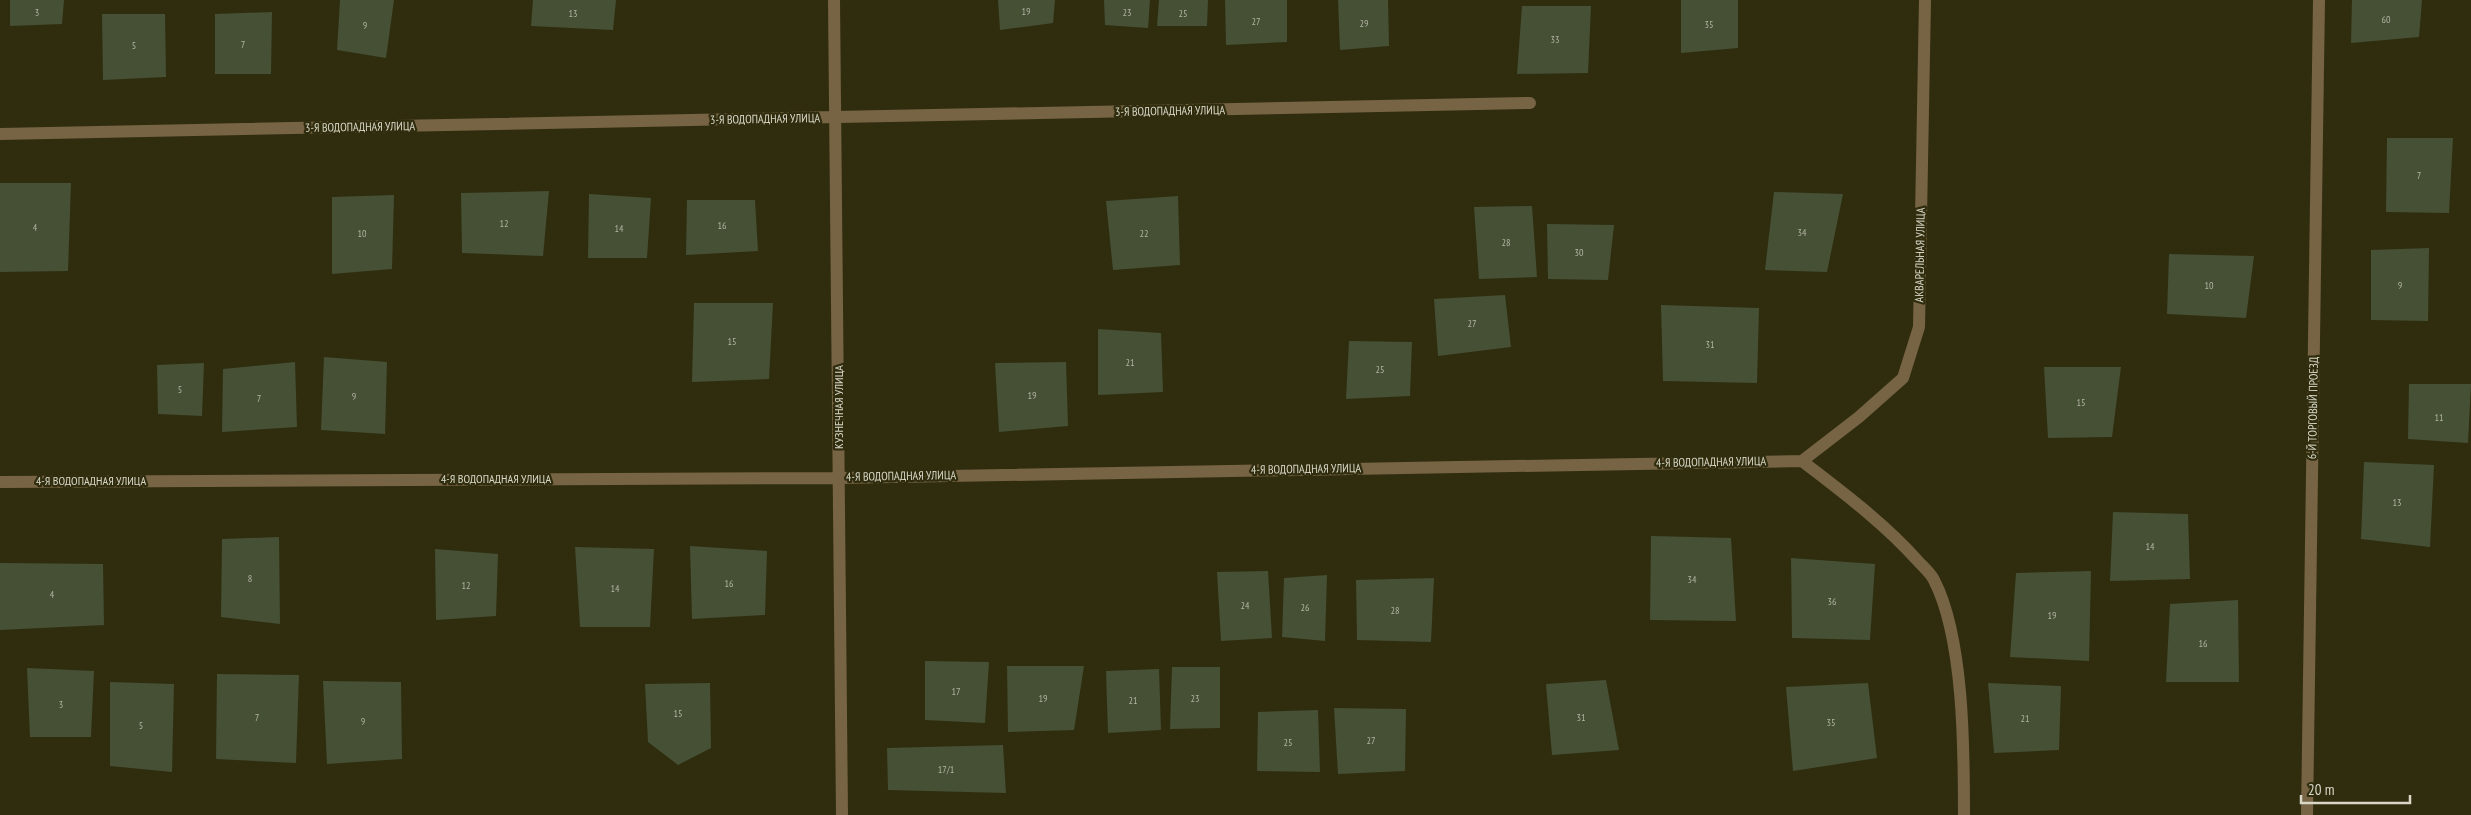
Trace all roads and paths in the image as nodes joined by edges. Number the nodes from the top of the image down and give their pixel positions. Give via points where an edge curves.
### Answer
1 (834, 0) edge
2 (1926, 0) edge
3 (2319, 0) edge
4 (1530, 103) dead end
5 (836, 118) junction
6 (0, 134) edge
7 (1802, 461) junction
8 (839, 478) junction
9 (0, 482) edge
10 (842, 815) edge
11 (1964, 815) edge
12 (2307, 815) edge

1 - 5 street, КУЗНЕЧНАЯ УЛИЦА
2 - 7 street, АКВАРЕЛЬНАЯ УЛИЦА via 1919,327 1903,378
3 - 12 street, 6-Й ТОРГОВЫЙ ПРОЕЗД
4 - 5 street, 3-Я ВОДОПАДНАЯ УЛИЦА
5 - 6 street, 3-Я ВОДОПАДНАЯ УЛИЦА
5 - 8 street, КУЗНЕЧНАЯ УЛИЦА
7 - 8 street, 4-Я ВОДОПАДНАЯ УЛИЦА
7 - 11 street via 1895,535 1934,579 1951,628 1957,672 1964,754
8 - 9 street, 4-Я ВОДОПАДНАЯ УЛИЦА
8 - 10 street, КУЗНЕЧНАЯ УЛИЦА

